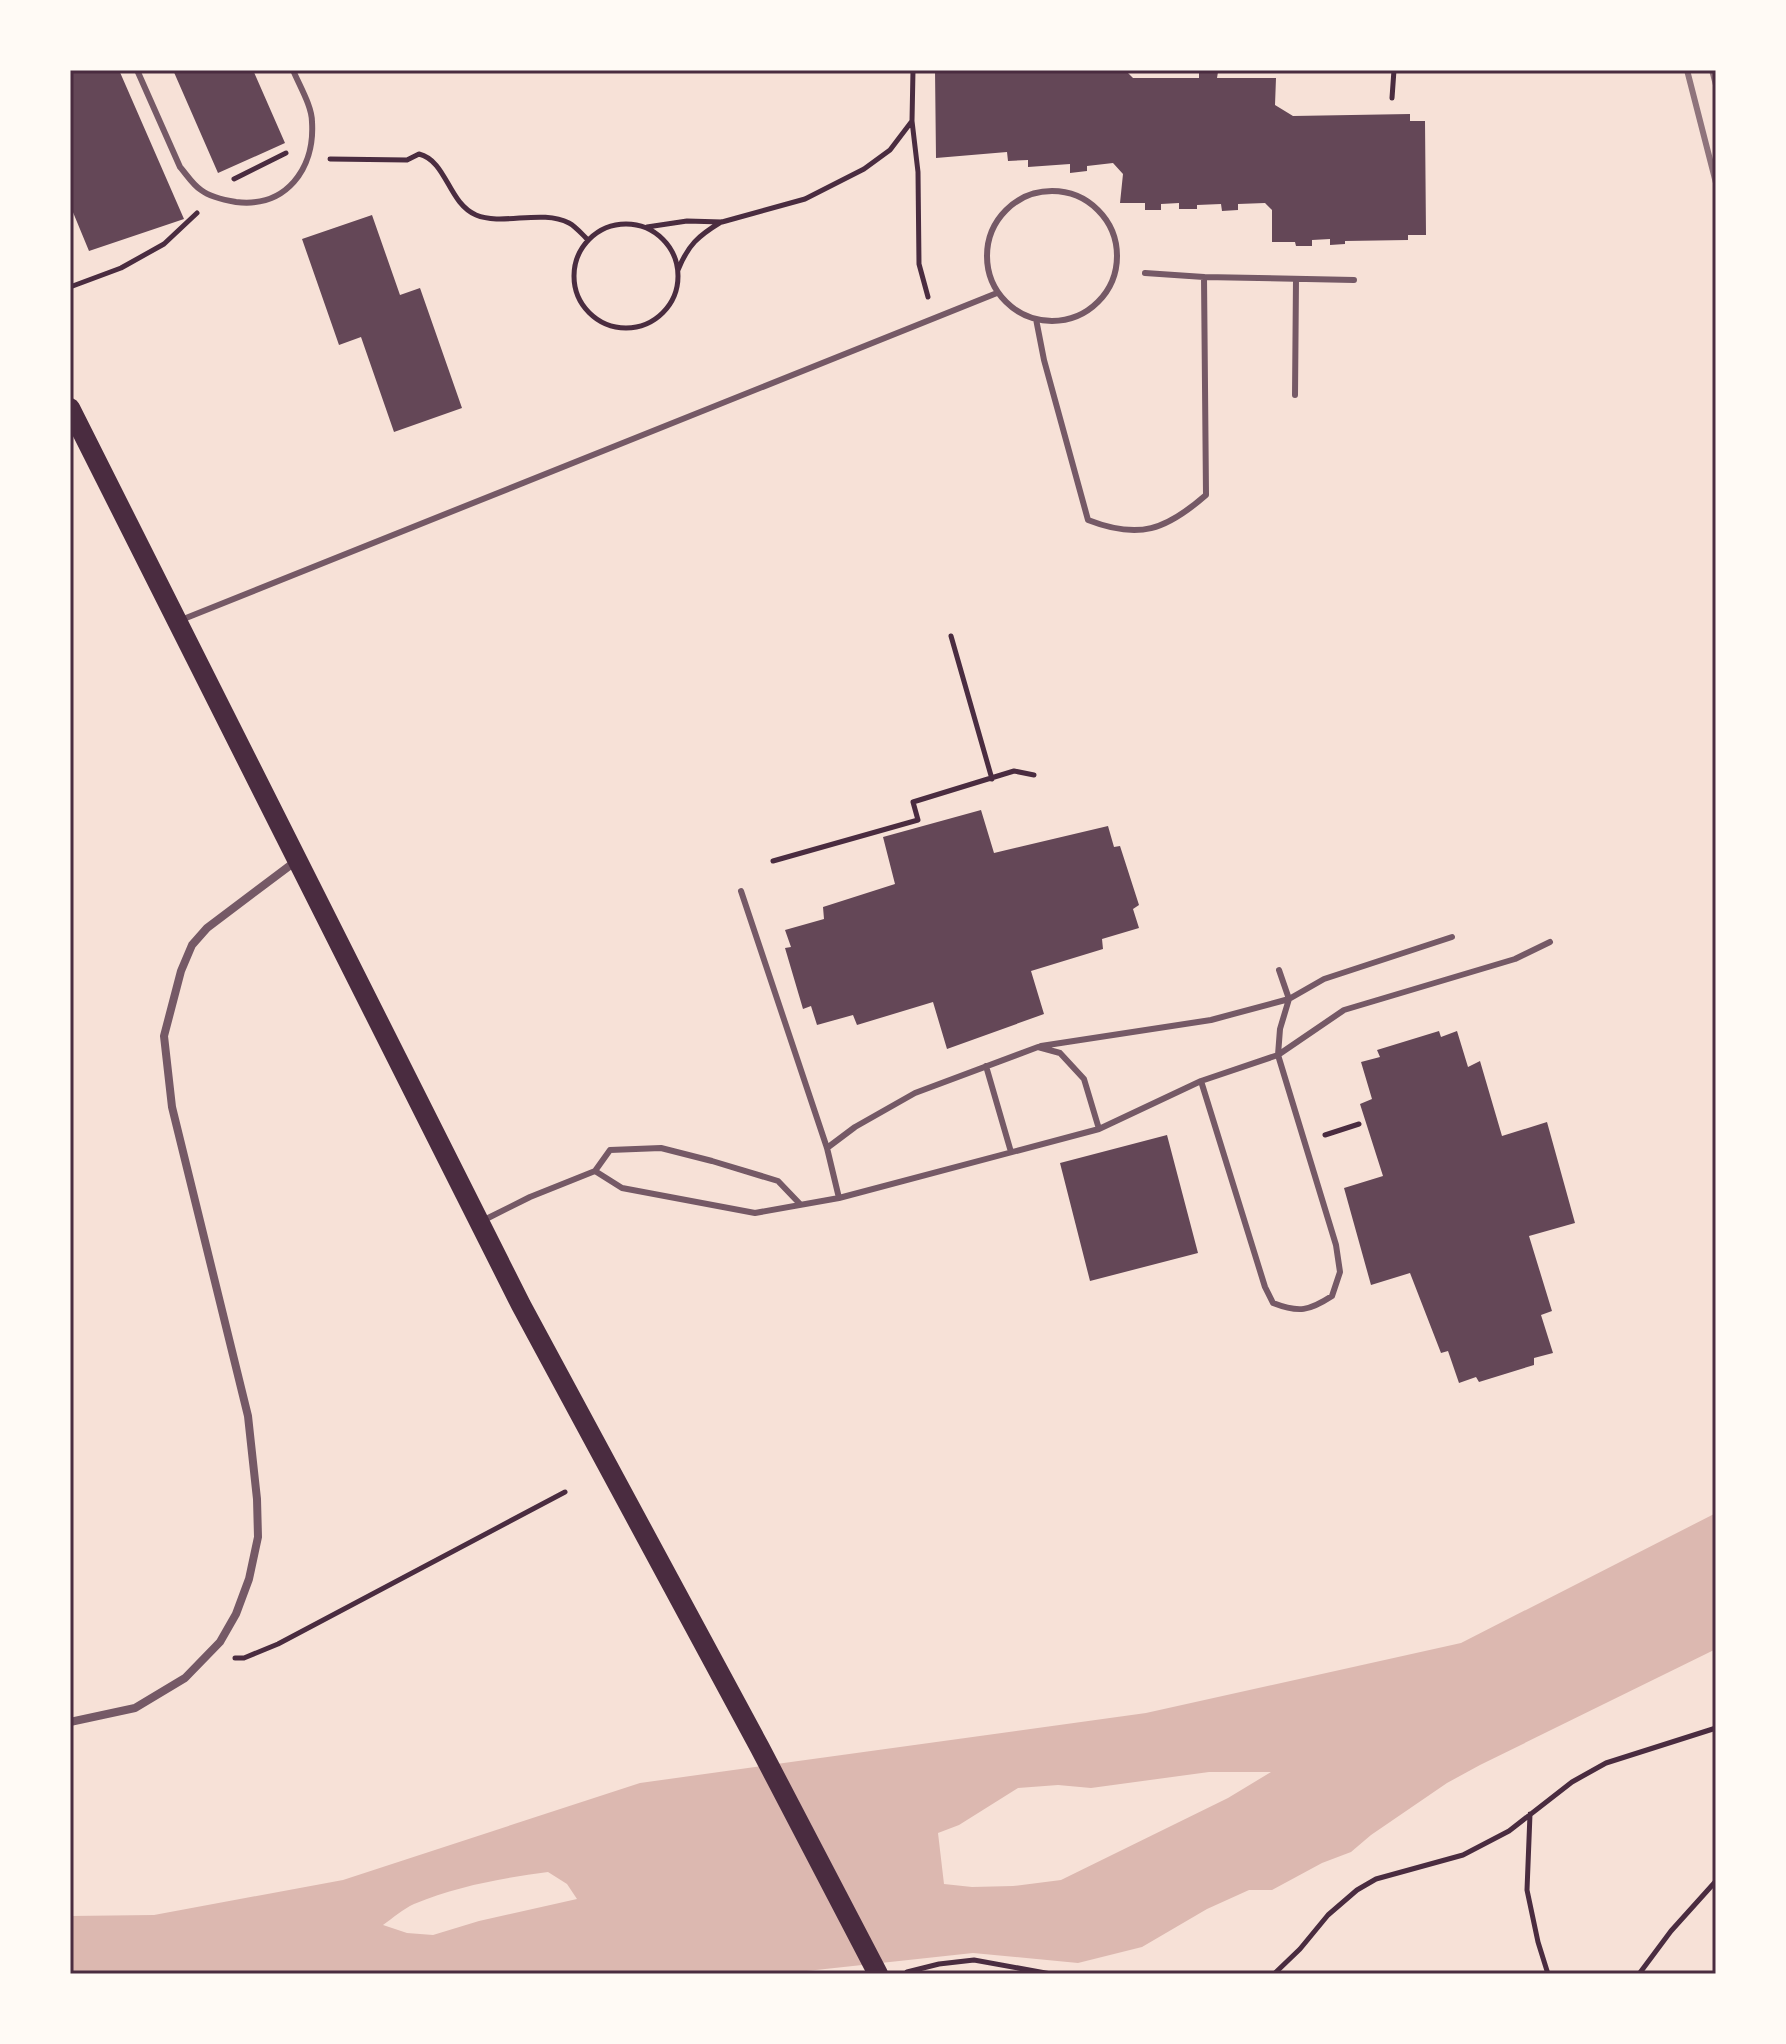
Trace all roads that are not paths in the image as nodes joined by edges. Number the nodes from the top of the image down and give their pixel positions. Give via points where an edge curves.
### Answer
1 (137, 70) edge
2 (293, 70) edge
3 (1145, 273) dead end
4 (1204, 277) junction
5 (1296, 279) junction
6 (1354, 280) dead end
7 (997, 293) junction
8 (1036, 319) junction
9 (1295, 395) dead end
10 (70, 408) edge
11 (177, 621) junction
12 (296, 861) junction
13 (741, 891) dead end
14 (1452, 937) dead end
15 (1550, 942) dead end
16 (1279, 970) dead end
17 (1289, 999) junction
18 (1038, 1047) junction
19 (1278, 1055) junction
20 (986, 1066) junction
21 (1201, 1081) junction
22 (1099, 1129) junction
23 (827, 1148) junction
24 (1011, 1152) junction
25 (595, 1171) junction
26 (839, 1198) junction
27 (800, 1204) junction
28 (480, 1222) junction
29 (70, 1722) edge
30 (878, 1974) edge

1 - 2 lane via 180,167 201,191 248,203 293,184 309,159 313,119
3 - 4 lane
4 - 5 lane
4 - 8 lane via 1206,495 1185,514 1142,531 1115,530 1088,520
5 - 6 lane
5 - 9 lane
7 - 8 lane
7 - 8 lane via 988,271 987,246 994,224 1010,205 1031,193 1055,190 1079,196 1099,209 1112,229 1117,253 1114,276 1102,297 1083,313 1061,321
7 - 11 lane
10 - 11 main road
11 - 12 main road
12 - 28 main road
12 - 29 street via 192,945 164,1036 172,1107 248,1416 258,1537 249,1579 236,1614 185,1678 135,1708
13 - 23 lane
14 - 17 lane via 1324,979
15 - 19 lane via 1515,959 1344,1010
16 - 17 lane
17 - 18 lane via 1211,1020
17 - 19 lane
18 - 20 lane
18 - 22 lane via 1060,1053 1084,1079
19 - 21 lane
19 - 21 lane via 1340,1272 1332,1296 1313,1308 1291,1310 1273,1303 1265,1287
20 - 23 lane via 915,1093
20 - 24 lane
21 - 22 lane
22 - 24 lane
23 - 26 lane
24 - 26 lane
25 - 27 lane via 622,1188 755,1213
25 - 27 lane via 610,1150 661,1148 778,1181
25 - 28 lane
26 - 27 lane
28 - 30 main road

